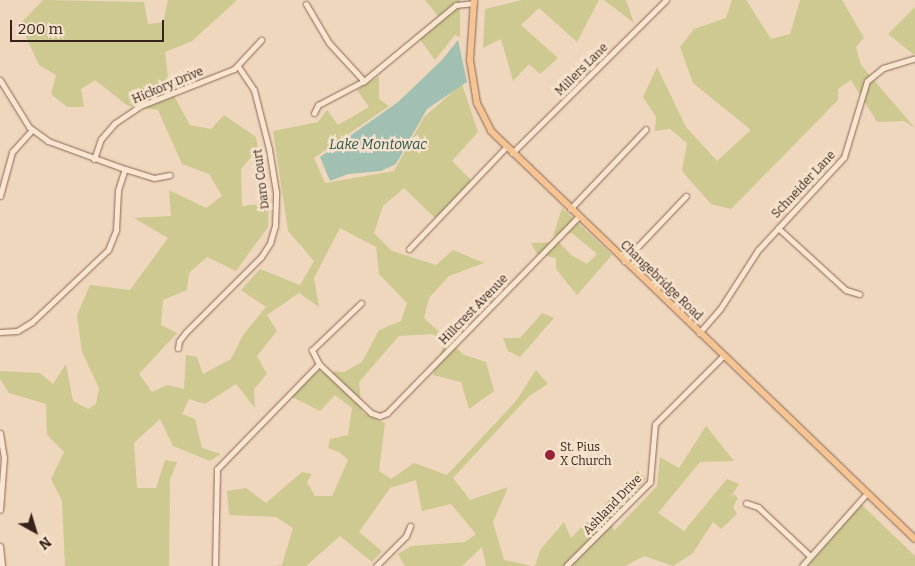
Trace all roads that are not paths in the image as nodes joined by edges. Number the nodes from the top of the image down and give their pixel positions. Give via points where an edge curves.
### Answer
1 (666, 0) edge
2 (474, 2) edge
3 (306, 4) dead end
4 (260, 40) dead end
5 (915, 58) edge
6 (238, 66) junction
7 (0, 80) edge
8 (364, 81) junction
9 (314, 113) dead end
10 (646, 129) dead end
11 (32, 130) junction
12 (506, 147) junction
13 (512, 153) junction
14 (94, 159) junction
15 (125, 170) junction
16 (170, 176) dead end
17 (0, 196) edge
18 (686, 196) dead end
19 (570, 209) junction
20 (578, 217) junction
21 (778, 228) junction
22 (409, 249) dead end
23 (624, 261) junction
24 (858, 294) dead end
25 (361, 303) dead end
26 (0, 332) edge
27 (699, 333) junction
28 (178, 348) dead end
29 (723, 356) junction
30 (319, 364) junction
31 (0, 433) edge
32 (867, 493) junction
33 (746, 504) dead end
34 (0, 510) edge
35 (410, 526) dead end
36 (915, 539) edge
37 (0, 546) edge
38 (810, 556) junction
39 (2, 566) edge
40 (215, 566) edge
41 (376, 566) edge
42 (566, 566) edge
43 (802, 566) edge

1 - 13 street, Millers Lane
2 - 8 street via 453,7
2 - 12 main road, Changebridge Road via 469,46 477,103 485,122
3 - 8 street via 333,49
4 - 6 street, Hickory Drive
5 - 21 street, Schneider Lane via 884,68 867,81 844,157
6 - 14 street, Hickory Drive via 140,106 105,133
6 - 28 street, Daro Court via 254,90 269,149 276,192 275,226 261,258 186,332
7 - 11 street
8 - 9 street via 318,105
10 - 19 street
11 - 14 street via 61,148
11 - 17 street via 12,152
12 - 13 main road, Changebridge Road
12 - 22 street
13 - 19 main road, Changebridge Road
14 - 15 street
15 - 16 street via 154,178
15 - 26 street via 118,190 116,230 108,250 32,322 17,331
18 - 23 street
19 - 20 main road, Changebridge Road
20 - 23 main road, Changebridge Road
20 - 30 street, Hillcrest Avenue via 382,416 371,413
21 - 24 street via 846,290
21 - 27 street, Schneider Lane via 746,264 720,309
23 - 27 main road, Changebridge Road
25 - 30 street via 312,350
27 - 29 main road, Changebridge Road
29 - 32 main road, Changebridge Road
29 - 42 street, Ashland Drive via 656,424 650,482
30 - 40 street via 217,469
31 - 34 street via 4,457
32 - 36 main road, Changebridge Road
32 - 38 street
33 - 38 street via 758,507
35 - 41 street via 406,536
37 - 39 street
38 - 43 street

